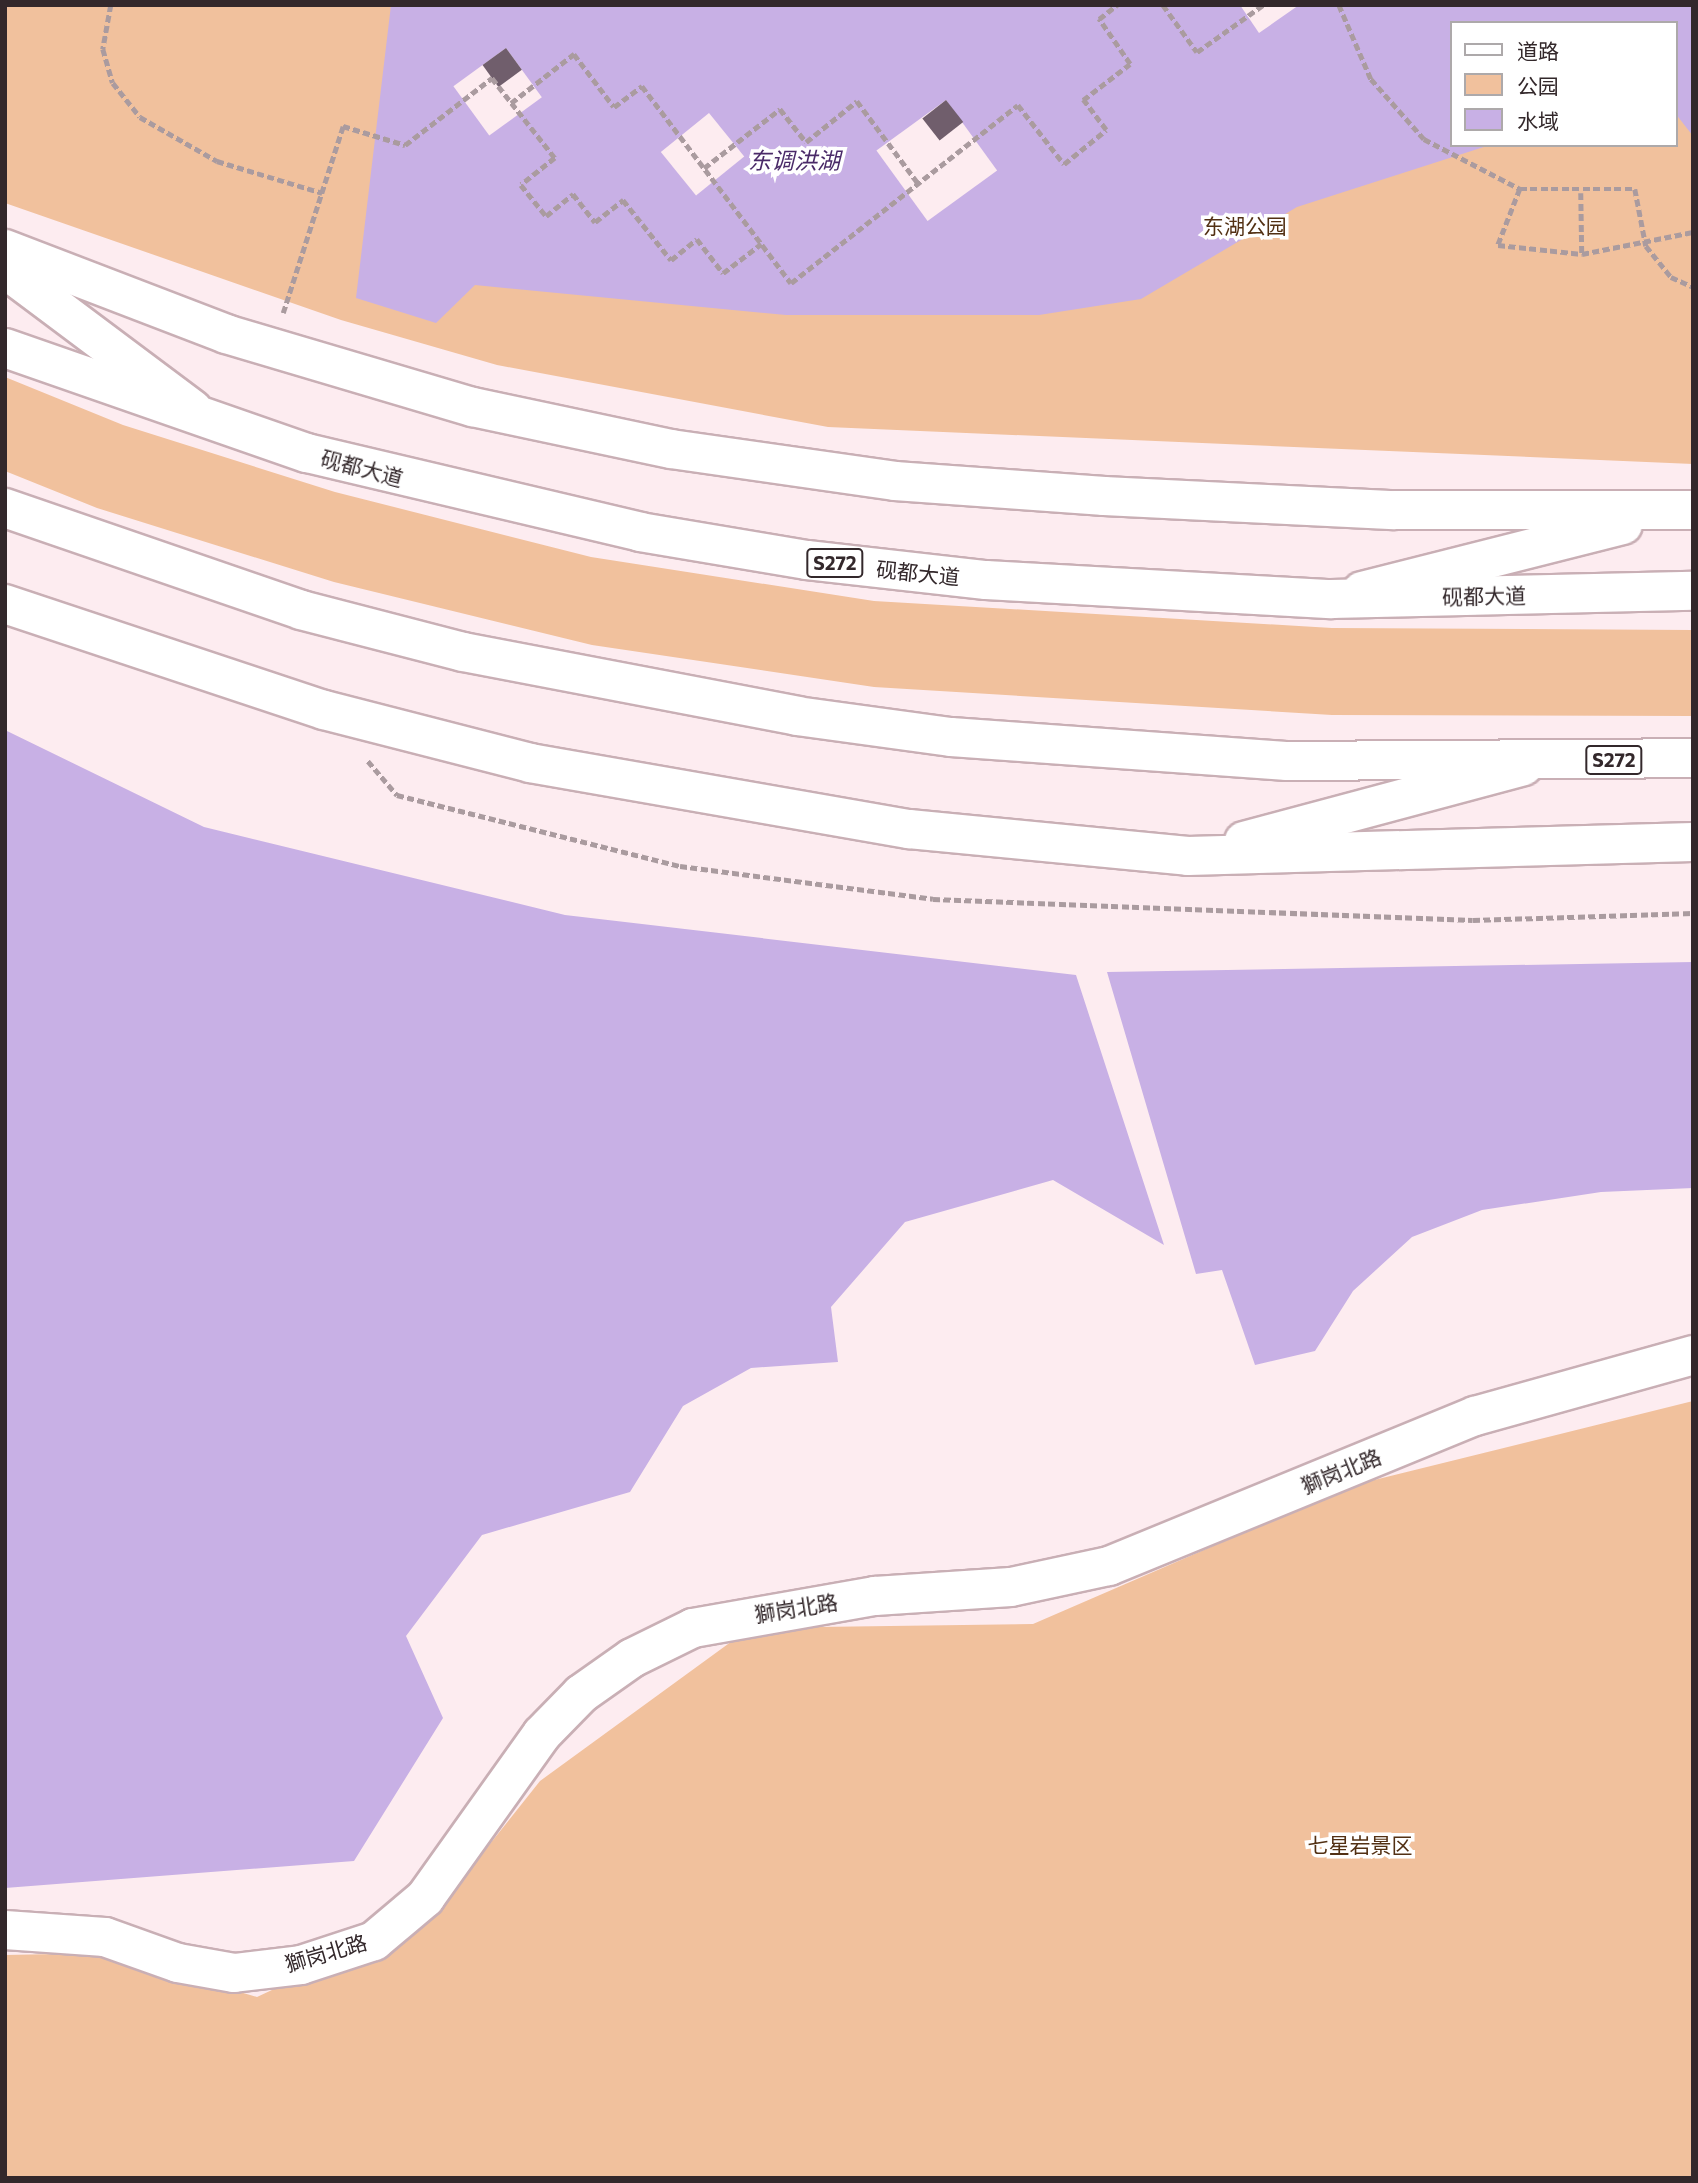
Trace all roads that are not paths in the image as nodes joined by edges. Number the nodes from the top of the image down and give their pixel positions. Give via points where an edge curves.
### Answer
1 (5, 249) edge
2 (5, 270) edge
3 (5, 348) edge
4 (208, 420) junction
5 (5, 508) edge
6 (1686, 510) edge
7 (1693, 591) edge
8 (1331, 599) junction
9 (5, 604) edge
10 (1693, 758) edge
11 (1536, 762) junction
12 (1693, 842) edge
13 (1188, 856) junction
14 (1693, 1355) edge
15 (5, 1930) edge

1 - 6 street via 272,347 472,407 671,449 895,481 1395,510
2 - 4 street
3 - 4 street, 砚都大道 / S272
4 - 8 street, 砚都大道 / S272 via 472,496 807,560 986,580
5 - 11 street, S272 via 301,610 463,652 797,716 1139,752
6 - 8 street
7 - 8 street, 砚都大道 / S272
9 - 13 street via 324,710 530,763 909,829
10 - 11 street, S272
11 - 13 street
12 - 13 street
14 - 15 street, 獅岗北路 via 1475,1416 1109,1566 1011,1587 863,1598 693,1628 632,1658 581,1694 542,1734 425,1898 374,1941 301,1965 234,1973 178,1963 105,1937

